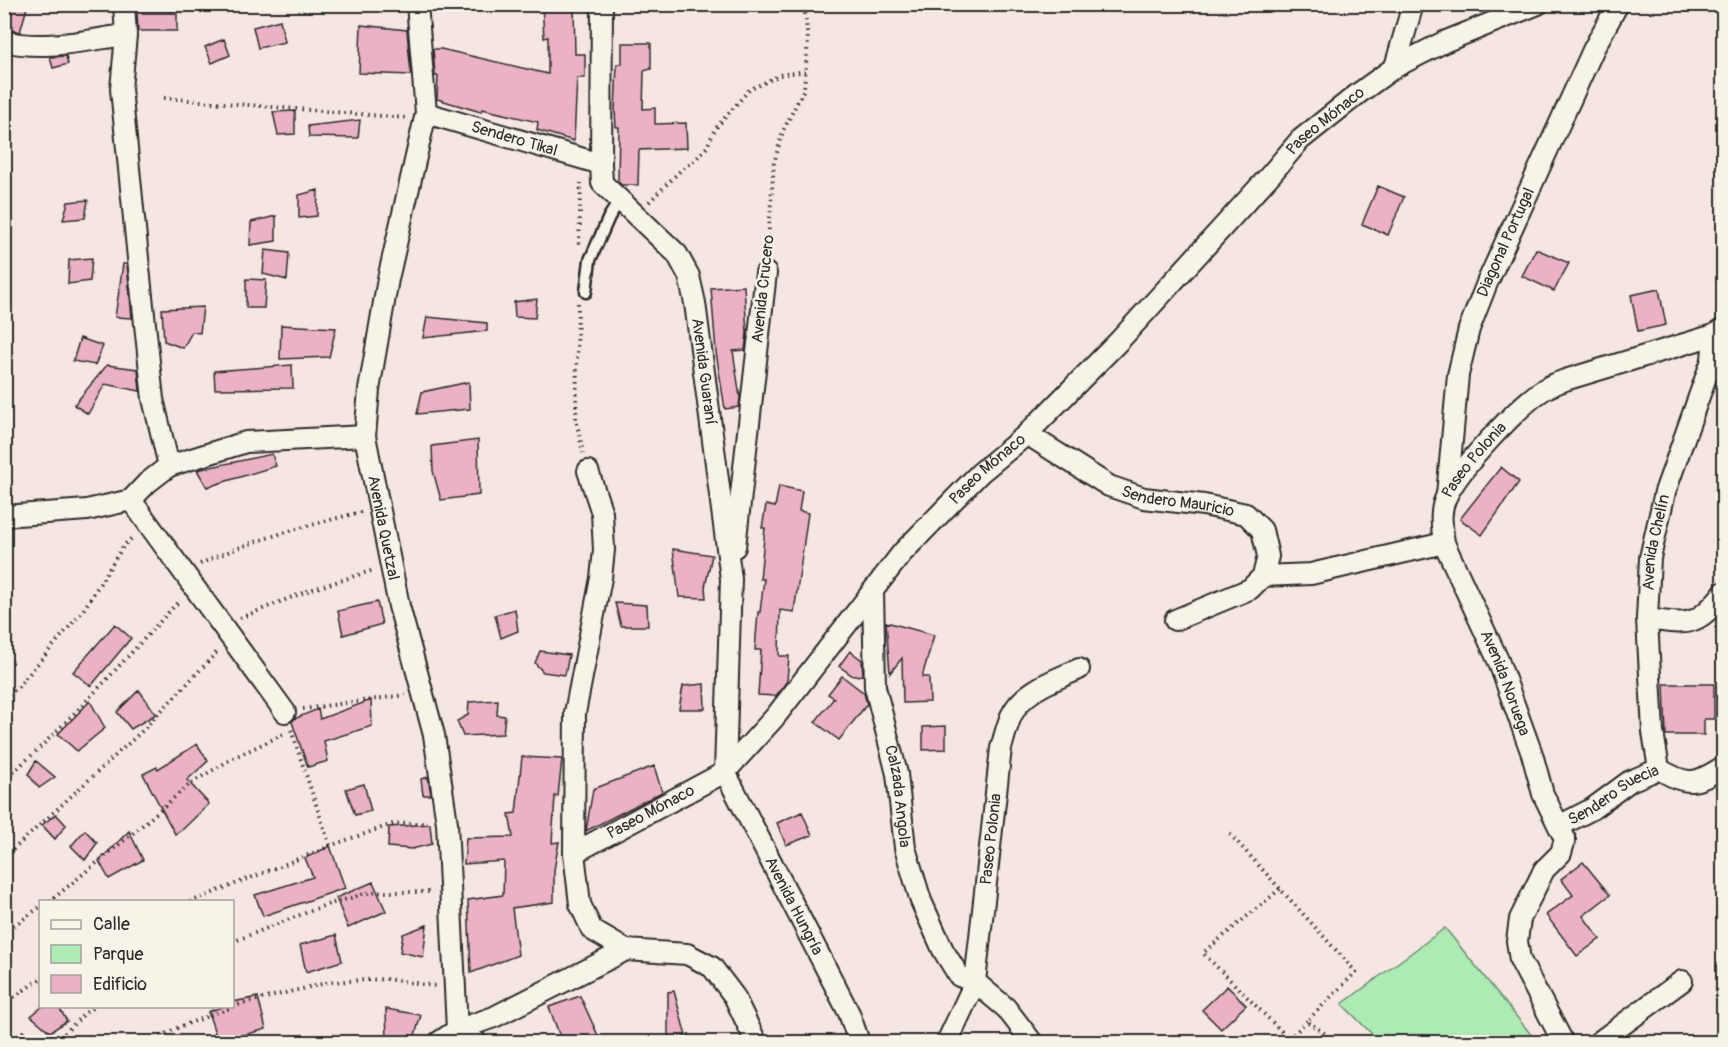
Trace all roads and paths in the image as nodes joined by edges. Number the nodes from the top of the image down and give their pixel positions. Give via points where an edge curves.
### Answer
1 (124, 4) edge
2 (417, 4) edge
3 (602, 4) edge
4 (804, 4) edge
5 (1413, 4) edge
6 (1538, 4) edge
7 (1618, 4) edge
8 (126, 35) junction
9 (4, 41) edge
10 (1395, 67) junction
11 (805, 71) junction
12 (164, 98) dead end
13 (425, 116) junction
14 (581, 158) junction
15 (601, 164) junction
16 (620, 200) junction
17 (635, 215) junction
18 (579, 253) dead end
19 (766, 273) joint
20 (582, 296) joint
21 (1719, 332) edge
22 (1027, 434) junction
23 (365, 435) junction
24 (170, 466) junction
25 (588, 471) joint
26 (1446, 496) junction
27 (131, 500) junction
28 (380, 507) junction
29 (4, 516) edge
30 (147, 523) junction
31 (1444, 543) junction
32 (391, 565) junction
33 (1263, 576) junction
34 (188, 578) junction
35 (731, 579) junction
36 (873, 591) junction
37 (1724, 592) edge
38 (1647, 619) junction
39 (1175, 620) dead end
40 (226, 631) junction
41 (1079, 669) dead end
42 (423, 693) junction
43 (4, 699) edge
44 (285, 712) junction
45 (292, 731) junction
46 (1724, 766) edge
47 (1659, 770) junction
48 (725, 772) junction
49 (4, 780) edge
50 (447, 823) junction
51 (1559, 826) junction
52 (1230, 834) dead end
53 (330, 846) junction
54 (574, 853) junction
55 (4, 858) edge
56 (1280, 889) junction
57 (451, 892) junction
58 (51, 900) edge
59 (195, 900) edge
60 (39, 908) edge
61 (4, 933) edge
62 (234, 941) edge
63 (626, 950) junction
64 (39, 981) edge
65 (1682, 981) dead end
66 (975, 982) junction
67 (455, 988) junction
68 (4, 1004) edge
69 (234, 1007) edge
70 (93, 1008) edge
71 (230, 1008) edge
72 (1307, 1021) junction
73 (457, 1030) junction
74 (7, 1042) edge
75 (29, 1042) edge
76 (56, 1042) edge
77 (150, 1042) edge
78 (341, 1042) edge
79 (362, 1042) edge
80 (439, 1042) edge
81 (476, 1042) edge
82 (756, 1042) edge
83 (859, 1042) edge
84 (947, 1042) edge
85 (1032, 1042) edge
86 (1337, 1042) edge
87 (1563, 1042) edge
88 (1599, 1042) edge

1 - 8 street
2 - 13 street, Avenida Quetzal
3 - 15 street, Avenida Guaraní
4 - 11 path, Avenida Crucero via 808,40
5 - 10 street
6 - 10 street, Paseo Mónaco via 1444,42
7 - 26 street, Diagonal Portugal via 1589,58 1469,328 1458,375
8 - 9 street via 22,46
8 - 24 street via 122,89 139,268 153,399
10 - 22 street, Paseo Mónaco via 1300,140 1119,341
11 - 17 path via 780,75 749,90 715,129 697,158
11 - 19 path, Avenida Crucero via 804,89 783,131 774,163
12 - 13 path
13 - 14 street, Sendero Tikal
13 - 23 street, Avenida Quetzal via 388,279
14 - 15 street, Sendero Tikal
14 - 18 path
15 - 16 street, Avenida Guaraní via 602,183
16 - 17 street, Avenida Guaraní
16 - 20 lane via 590,260
17 - 35 street, Avenida Guaraní via 676,254 689,276
19 - 35 street, Avenida Crucero
20 - 25 path via 576,419
21 - 26 street, Paseo Polonia via 1545,388 1487,443
21 - 38 street, Avenida Chelín via 1665,492 1650,558
22 - 33 street, Sendero Mauricio via 1108,486 1144,498 1246,514 1262,530 1268,556
22 - 36 street, Paseo Mónaco via 980,473 902,552
23 - 24 street via 246,442
23 - 28 street, Avenida Quetzal
24 - 27 street
25 - 54 street via 602,513 604,550 575,713
26 - 31 street, Paseo Polonia via 1440,516
27 - 29 street via 87,510
27 - 30 street
28 - 32 street, Avenida Quetzal
28 - 34 path via 230,550
30 - 34 street
30 - 43 path via 124,545 82,612
31 - 33 street via 1311,574
31 - 51 street, Avenida Noruega via 1498,660 1543,794
32 - 40 path via 310,590
32 - 42 street, Avenida Quetzal
33 - 39 street via 1250,589
34 - 40 street
34 - 49 path via 96,690
35 - 48 street, Avenida Guaraní
36 - 48 street, Paseo Mónaco via 775,717
36 - 66 street, Calzada Angola via 875,687 897,774 904,848 921,901 943,950 959,976
37 - 38 street via 1707,614 1692,621 1678,624
38 - 47 street, Avenida Chelín
40 - 44 street
40 - 55 path via 142,731
41 - 66 street, Paseo Polonia via 1023,698 1011,715 1001,748
42 - 44 path
42 - 50 street, Avenida Quetzal via 434,735
44 - 45 path
45 - 53 path
45 - 58 path via 234,757 191,783
46 - 47 street, Sendero Suecia via 1704,779 1680,782
47 - 51 street, Sendero Suecia via 1630,781 1592,809
48 - 54 street, Paseo Mónaco
48 - 83 street, Avenida Hungría via 849,1013
50 - 53 path via 393,824
50 - 57 street, Avenida Quetzal
51 - 87 street, Sendero Suecia via 1565,839 1561,854 1544,870 1520,920 1517,941 1520,960
52 - 56 path
53 - 59 path
54 - 63 street via 580,904 592,930
56 - 72 path via 1356,972
56 - 72 path via 1203,953 1289,1039
57 - 62 path via 371,892 323,906
57 - 67 street, Avenida Quetzal
60 - 61 path
63 - 73 street via 494,1017
63 - 82 street via 687,954 712,968 734,996
64 - 68 path
65 - 88 street
66 - 84 street, Paseo Polonia
66 - 85 street, Calzada Angola via 1006,1008
67 - 69 path via 386,979 330,982
67 - 73 street, Avenida Quetzal
70 - 76 path
71 - 77 path
72 - 86 path
73 - 80 street
73 - 81 street
74 - 75 path via 23,1032
78 - 79 path

